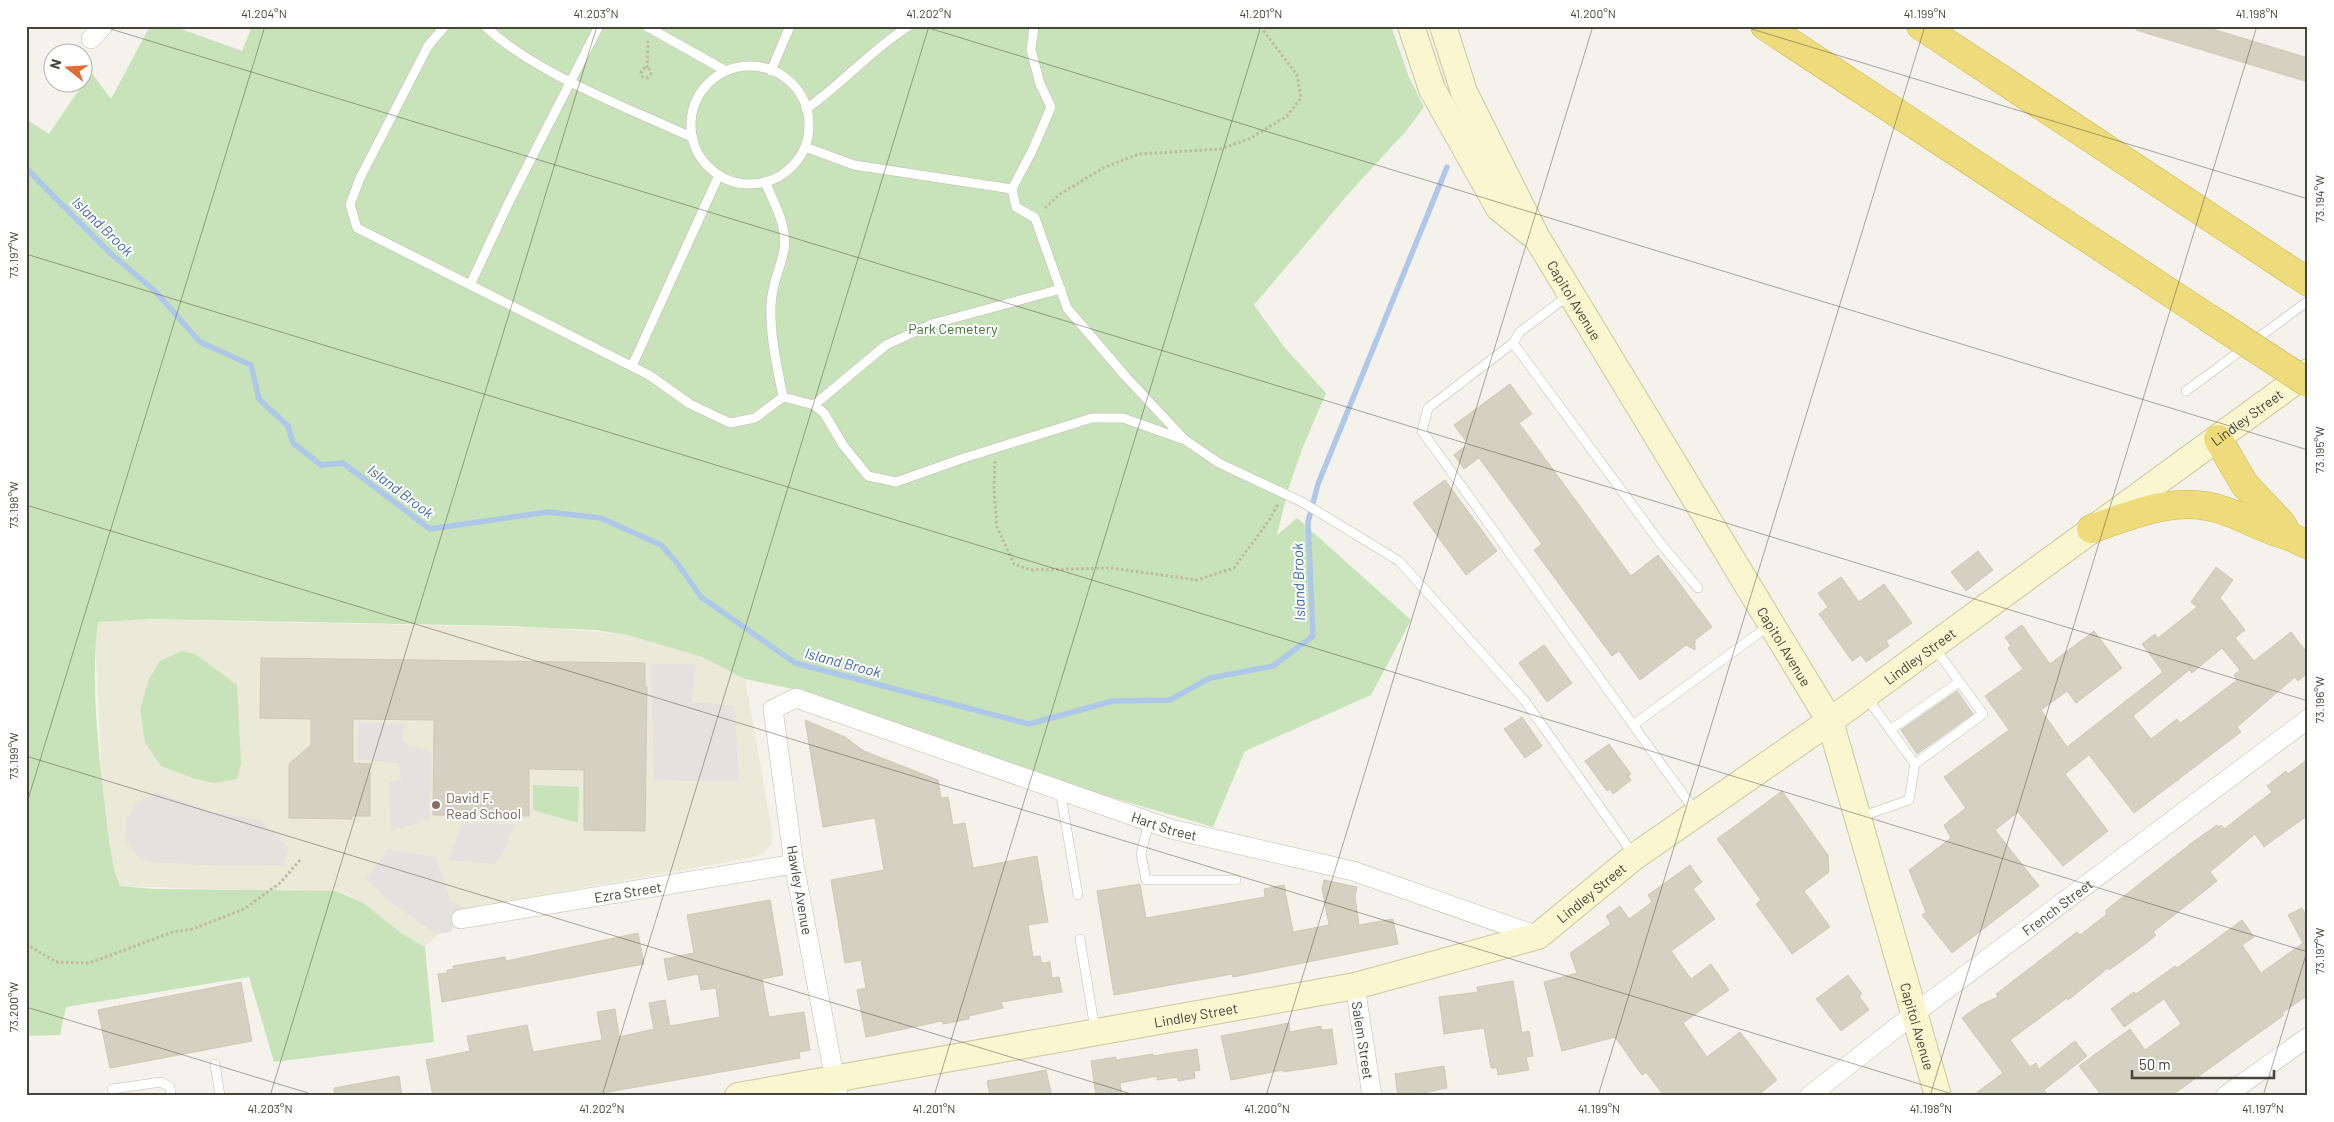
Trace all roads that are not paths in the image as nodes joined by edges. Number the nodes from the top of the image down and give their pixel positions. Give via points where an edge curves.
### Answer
1 (445, 26) edge
2 (485, 26) edge
3 (599, 26) edge
4 (790, 26) edge
5 (909, 26) edge
6 (1034, 26) edge
7 (1411, 26) edge
8 (1443, 26) edge
9 (1765, 26) edge
10 (1921, 26) edge
11 (647, 27) edge
12 (771, 70) junction
13 (726, 71) junction
14 (572, 82) junction
15 (806, 109) junction
16 (693, 138) junction
17 (805, 147) junction
18 (719, 175) junction
19 (765, 182) junction
20 (1012, 189) junction
21 (1537, 238) junction
22 (2308, 282) edge
23 (470, 285) junction
24 (1061, 289) junction
25 (1570, 294) junction
26 (2308, 301) edge
27 (1513, 343) junction
28 (632, 366) junction
29 (2308, 372) edge
30 (2308, 383) edge
31 (2186, 391) dead end
32 (784, 397) junction
33 (814, 404) junction
34 (2218, 439) junction
35 (1185, 440) junction
36 (2091, 529) junction
37 (2298, 540) edge
38 (1698, 588) dead end
39 (1771, 624) junction
40 (1932, 646) junction
41 (1959, 682) junction
42 (1866, 695) junction
43 (796, 698) joint
44 (2308, 719) edge
45 (1830, 721) junction
46 (1633, 725) junction
47 (1890, 730) junction
48 (1915, 764) junction
49 (1060, 790) junction
50 (1697, 814) junction
51 (1858, 818) junction
52 (1149, 821) junction
53 (1634, 857) junction
54 (794, 864) junction
55 (1236, 880) dead end
56 (1078, 895) dead end
57 (461, 919) dead end
58 (1538, 936) junction
59 (1080, 939) dead end
60 (1355, 986) junction
61 (1914, 1013) junction
62 (1096, 1032) junction
63 (2308, 1037) edge
64 (215, 1064) dead end
65 (837, 1087) edge
66 (112, 1090) dead end
67 (1812, 1095) edge
68 (171, 1096) edge
69 (220, 1096) edge
70 (738, 1096) edge
71 (1372, 1096) edge
72 (1938, 1096) edge
73 (2225, 1096) edge

1 - 23 lane via 428,46 360,178 350,205 357,228
2 - 14 lane via 498,39
3 - 14 lane
4 - 12 lane
5 - 15 lane
6 - 20 lane via 1031,50 1040,84 1051,107
7 - 21 main road, Capitol Avenue via 1432,88 1499,208
8 - 21 main road, Capitol Avenue via 1464,92
9 - 30 highway, bridge
10 - 22 highway
11 - 13 lane
12 - 13 lane via 743,66
12 - 15 lane via 789,80 804,100
13 - 16 lane via 702,90 692,110 690,131
14 - 16 lane
14 - 23 lane
15 - 17 lane via 809,123
16 - 18 lane via 696,152
17 - 19 lane via 792,167
17 - 20 lane via 854,165
18 - 19 lane via 728,181 749,185
18 - 28 lane
19 - 32 lane via 783,225 784,253 775,277 771,305 772,345
20 - 24 lane via 1016,207 1035,218
21 - 25 main road, Capitol Avenue
23 - 28 lane
24 - 33 lane via 932,324 886,345
24 - 35 lane via 1067,308
25 - 27 lane via 1520,332
25 - 39 main road, Capitol Avenue
26 - 31 lane
27 - 38 lane via 1661,544
27 - 46 lane via 1428,408 1422,431
28 - 32 lane via 690,404 730,422 755,418
29 - 34 main road, Lindley Street
32 - 33 lane
33 - 35 lane via 824,412 843,445 868,476 896,482 1092,418 1123,418
34 - 36 main road, Lindley Street
34 - 37 highway via 2245,485
35 - 53 lane via 1219,463 1302,502 1399,561 1525,702
36 - 37 highway via 2160,506 2193,504 2222,510
36 - 40 main road, Lindley Street
39 - 45 main road, Capitol Avenue
39 - 46 lane
40 - 41 lane
40 - 42 main road, Lindley Street
41 - 47 lane
41 - 48 lane via 1982,714
42 - 45 main road, Lindley Street
42 - 47 lane
43 - 49 street, Hart Street
43 - 54 street, Hawley Avenue via 773,709
44 - 61 street, French Street
45 - 50 main road, Lindley Street
45 - 51 main road, Capitol Avenue
46 - 50 lane
47 - 48 lane
48 - 51 lane via 1909,800
49 - 52 street, Hart Street
49 - 56 lane
50 - 53 main road, Lindley Street
51 - 61 main road, Capitol Avenue
52 - 55 lane via 1141,854 1146,880
52 - 58 street, Hart Street via 1352,871
53 - 58 main road, Lindley Street
54 - 57 street, Ezra Street
54 - 65 street, Hawley Avenue
58 - 60 main road, Lindley Street
59 - 62 lane
60 - 62 main road, Lindley Street
60 - 71 street, Salem Street
61 - 67 street, French Street
61 - 72 main road, Capitol Avenue
62 - 65 main road, Lindley Street
63 - 73 street
64 - 69 lane
65 - 70 main road, Lindley Street
66 - 68 lane via 161,1082 170,1087

